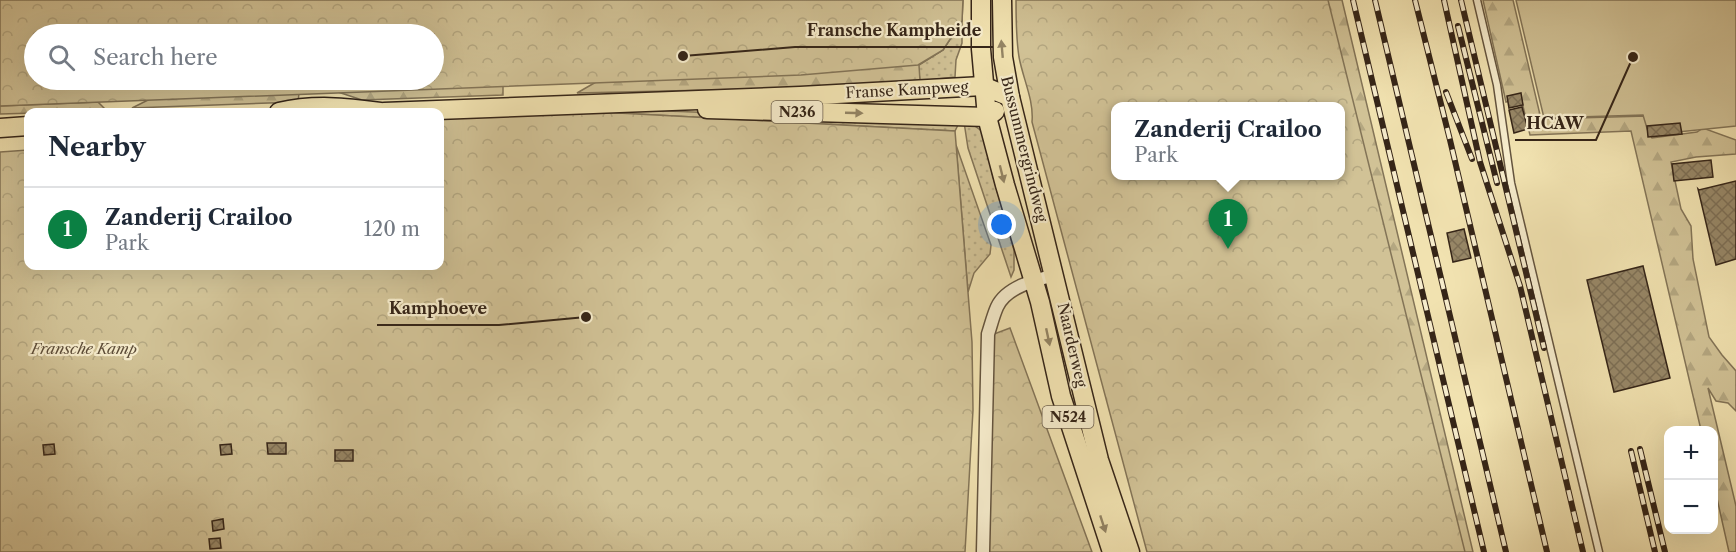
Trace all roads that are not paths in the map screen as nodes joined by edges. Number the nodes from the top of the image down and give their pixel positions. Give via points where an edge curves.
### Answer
1 (981, 0) edge
2 (1002, 0) edge
3 (1478, 0) edge
4 (983, 86) junction
5 (1010, 97) junction
6 (606, 104) junction
7 (318, 108) edge
8 (350, 108) edge
9 (444, 110) edge
10 (987, 117) junction
11 (24, 126) edge
12 (0, 128) edge
13 (1054, 275) junction
14 (1034, 280) junction
15 (983, 552) edge
16 (1112, 552) edge
17 (1130, 552) edge
18 (1599, 552) edge

1 - 4 main road, Bussummergrindweg
5 -> 2 main road, Bussummergrindweg via 1003,57
3 - 18 lane via 1497,85 1511,183
4 - 5 main road, Franse Kampweg / N236
4 - 6 main road, Franse Kampweg / N236
4 - 10 main road, Bussummergrindweg
5 - 10 main road
5 - 13 main road, Bussummergrindweg / N524
6 - 9 main road, Franse Kampweg / N236
6 -> 10 main road, Franse Kampweg / N236 via 776,113
7 - 8 main road, Franse Kampweg / N236
10 -> 14 main road, Bussummergrindweg / N524
11 - 12 main road
13 - 14 street
13 - 17 main road, Naarderweg / N524 via 1100,460
14 - 15 street via 998,304 988,334
14 -> 16 main road, Naarderweg / N524 via 1061,396

